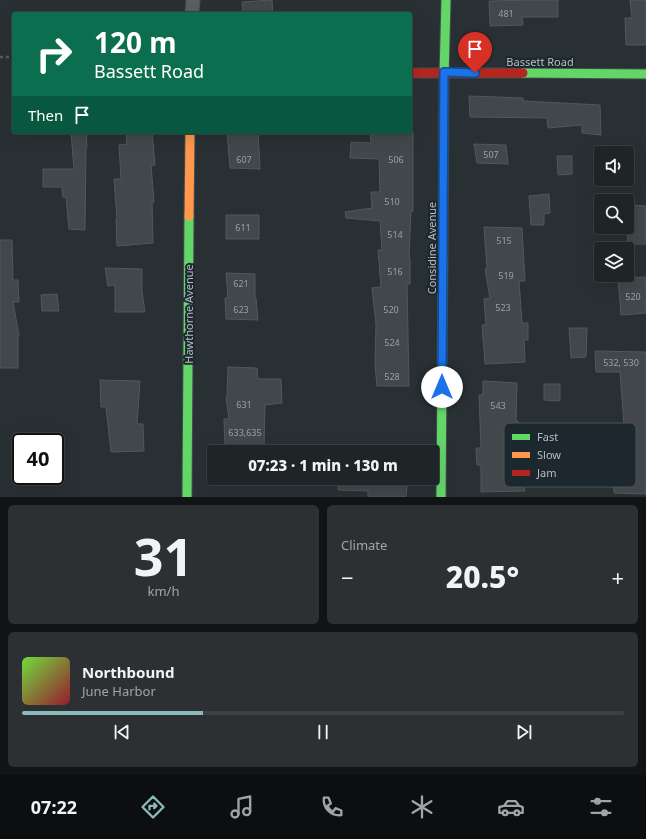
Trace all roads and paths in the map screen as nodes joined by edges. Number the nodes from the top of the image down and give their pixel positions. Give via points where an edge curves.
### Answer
1 (193, 0) edge
2 (446, 0) edge
3 (192, 12) edge
4 (0, 57) edge
5 (12, 57) edge
6 (444, 72) junction
7 (412, 73) edge
8 (646, 74) edge
9 (190, 134) edge
10 (187, 497) edge
11 (441, 497) edge

1 - 3 street
2 - 6 street, Considine Avenue
4 - 5 path
6 - 7 street, Bassett Road
6 - 8 street, Bassett Road
6 - 11 street, Considine Avenue
9 - 10 street, Hawthorne Avenue

